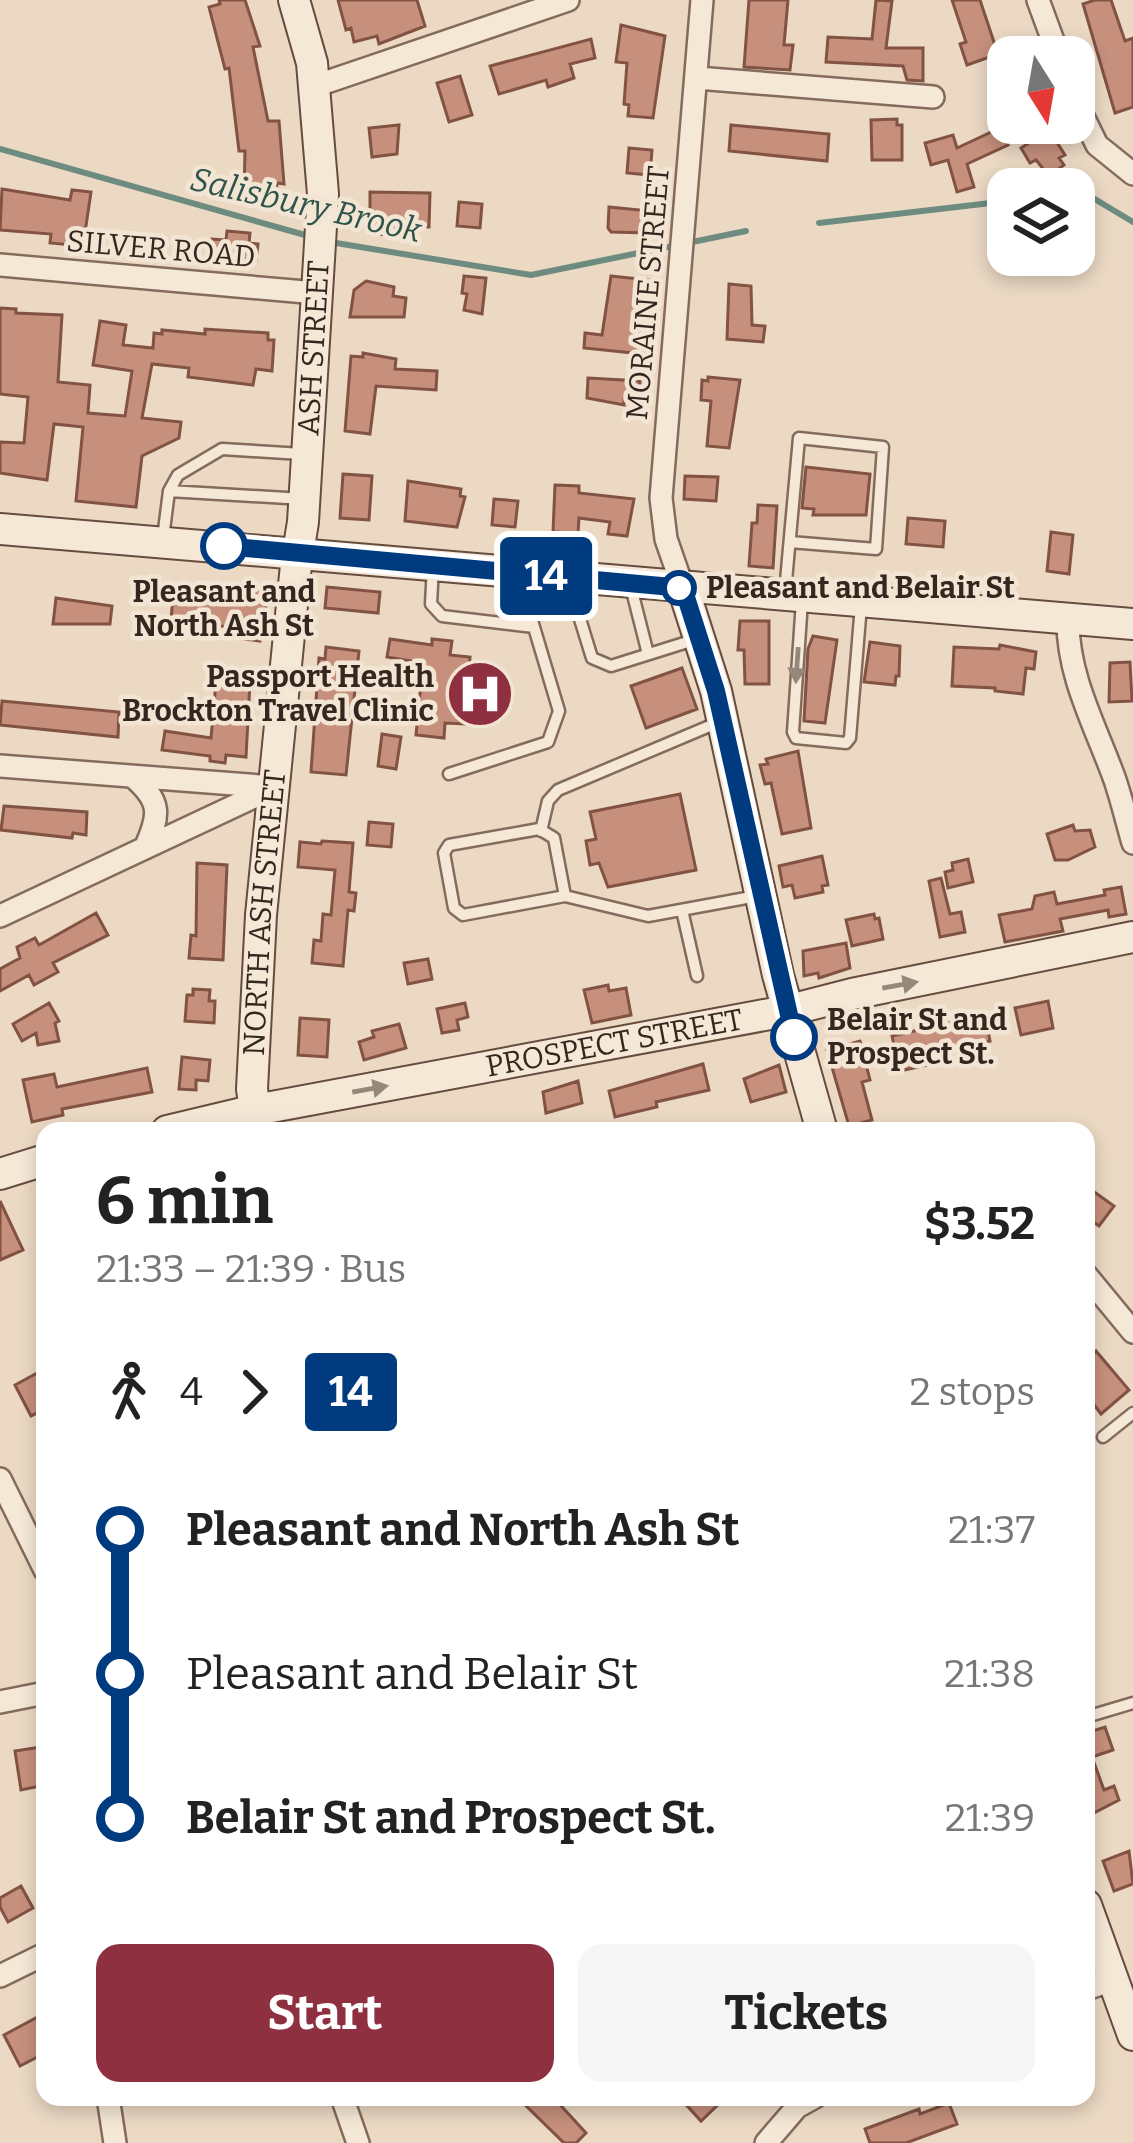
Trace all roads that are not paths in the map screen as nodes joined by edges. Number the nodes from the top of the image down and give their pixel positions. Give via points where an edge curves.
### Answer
1 (294, 0) edge
2 (568, 0) edge
3 (702, 0) edge
4 (1038, 0) edge
5 (1051, 36) edge
6 (697, 78) junction
7 (315, 86) junction
8 (933, 97) dead end
9 (1095, 141) edge
10 (1133, 174) edge
11 (0, 265) edge
12 (317, 293) junction
13 (307, 455) junction
14 (170, 491) junction
15 (305, 499) junction
16 (0, 529) edge
17 (163, 542) junction
18 (790, 542) junction
19 (297, 552) junction
20 (433, 566) junction
21 (518, 574) junction
22 (567, 577) junction
23 (629, 582) junction
24 (683, 588) junction
25 (794, 597) junction
26 (861, 601) junction
27 (1068, 619) junction
28 (1133, 624) edge
29 (534, 627) junction
30 (699, 638) junction
31 (648, 654) junction
32 (722, 721) junction
33 (0, 766) edge
34 (449, 774) dead end
35 (132, 776) junction
36 (275, 787) junction
37 (541, 830) junction
38 (1133, 843) edge
39 (145, 848) junction
40 (760, 895) junction
41 (565, 896) junction
42 (682, 910) junction
43 (0, 916) edge
44 (1133, 937) edge
45 (697, 976) dead end
46 (787, 1011) junction
47 (258, 1120) edge
48 (819, 1122) edge
49 (36, 1163) edge
50 (0, 1174) edge
51 (1095, 1286) edge
52 (1133, 1332) edge
53 (1133, 1413) edge
54 (1103, 1437) dead end
55 (0, 1479) edge
56 (36, 1552) edge
57 (36, 1695) edge
58 (0, 1702) edge
59 (1133, 1703) edge
60 (1095, 1714) edge
61 (36, 1958) edge
62 (0, 1976) edge
63 (1100, 1984) edge
64 (1133, 2035) edge
65 (110, 2106) edge
66 (345, 2106) edge
67 (799, 2106) edge
68 (116, 2143) edge
69 (358, 2143) edge
70 (766, 2143) edge

1 - 7 street, ASH STREET
2 - 7 street
3 - 6 street, MORAINE STREET
4 - 5 street
6 - 8 street
6 - 24 street, MORAINE STREET via 661,498
7 - 12 street, ASH STREET via 322,164
9 - 10 street
11 - 12 street, SILVER ROAD
12 - 13 street, ASH STREET
13 - 14 lane via 222,448 178,476
13 - 15 street, ASH STREET
14 - 15 lane
14 - 17 lane
15 - 19 street, ASH STREET
16 - 17 street
17 - 19 street
18 - 18 lane via 800,439 883,447 876,550
18 - 25 lane
19 - 20 street
19 - 36 street, NORTH ASH STREET
20 - 21 street
20 - 29 lane via 431,604 442,616
21 - 22 street
21 - 29 lane
22 - 23 street
22 - 31 lane via 592,658 611,665
23 - 24 street
23 - 31 lane
24 - 25 street
24 - 30 street
25 - 26 street
25 -> 26 lane via 793,732 846,743
26 - 27 street
27 - 28 street
27 - 38 street via 1087,710
29 - 34 lane via 559,711 548,742
30 - 31 lane
30 - 32 street
32 - 37 lane via 558,790
32 - 40 street
33 - 35 street
35 - 36 street
35 - 39 street via 156,805
36 - 39 street
36 - 47 street, NORTH ASH STREET via 260,915 252,1089
37 - 41 lane via 554,838
37 - 41 lane via 449,845 454,908 463,915
39 - 43 street
40 - 42 lane
40 - 46 street
41 - 42 lane via 648,916
42 - 45 lane
46 -> 44 street, PROSPECT STREET
47 -> 46 street, PROSPECT STREET
46 - 48 street
49 - 50 street
51 - 52 street
53 - 54 lane
55 - 56 street
57 - 58 street
59 - 60 lane
61 - 62 street
63 - 64 street
65 - 68 street
66 - 69 street
67 - 70 street

